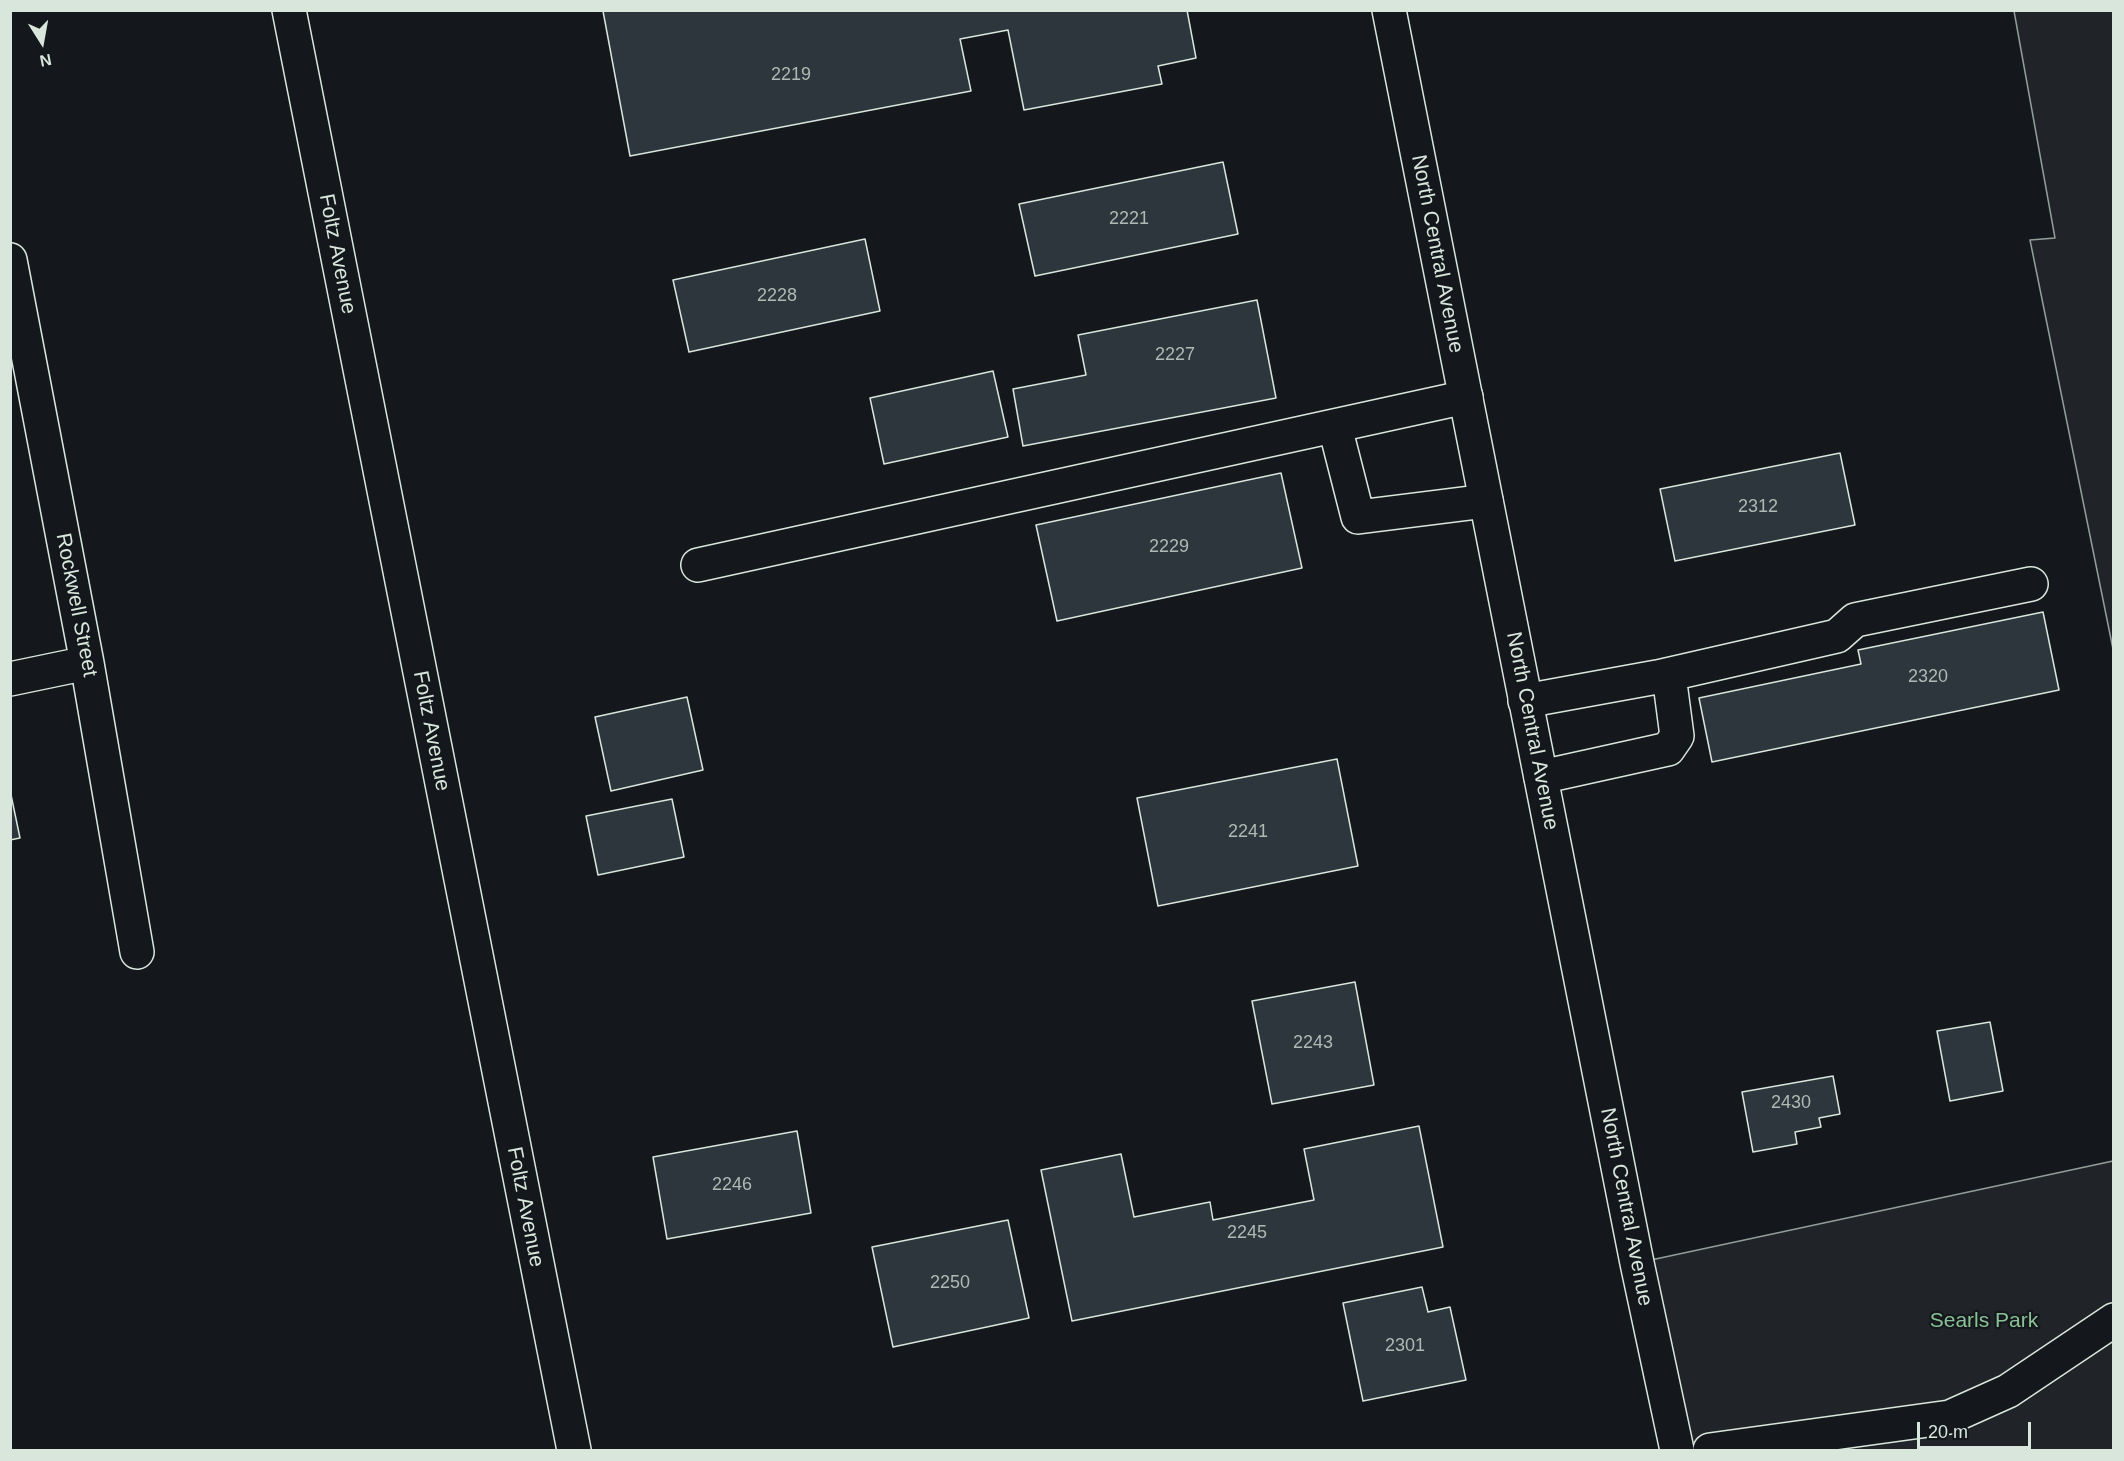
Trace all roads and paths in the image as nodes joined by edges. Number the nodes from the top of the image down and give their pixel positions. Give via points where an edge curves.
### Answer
1 (289, 10) edge
2 (1389, 10) edge
3 (10, 260) edge
4 (1466, 397) junction
5 (1335, 427) junction
6 (1486, 501) junction
7 (698, 565) dead end
8 (2031, 584) dead end
9 (87, 663) junction
10 (1653, 678) junction
11 (10, 679) edge
12 (1525, 701) junction
13 (1541, 777) junction
14 (137, 952) dead end
15 (2114, 1320) edge
16 (574, 1450) edge
17 (1677, 1450) edge
18 (1710, 1450) edge

1 - 16 street, Foltz Avenue
2 - 4 street, North Central Avenue
3 - 9 street, Rockwell Street
4 - 5 street
4 - 6 street, North Central Avenue
5 - 6 street via 1358,517
5 - 7 street
6 - 12 street, North Central Avenue
8 - 10 street via 1855,620 1837,636
9 - 11 street
9 - 14 street, Rockwell Street
10 - 12 street
10 - 13 street via 1670,683 1677,736 1668,749
12 - 13 street, North Central Avenue
13 - 17 street, North Central Avenue
15 - 18 street via 2008,1391 1950,1417

